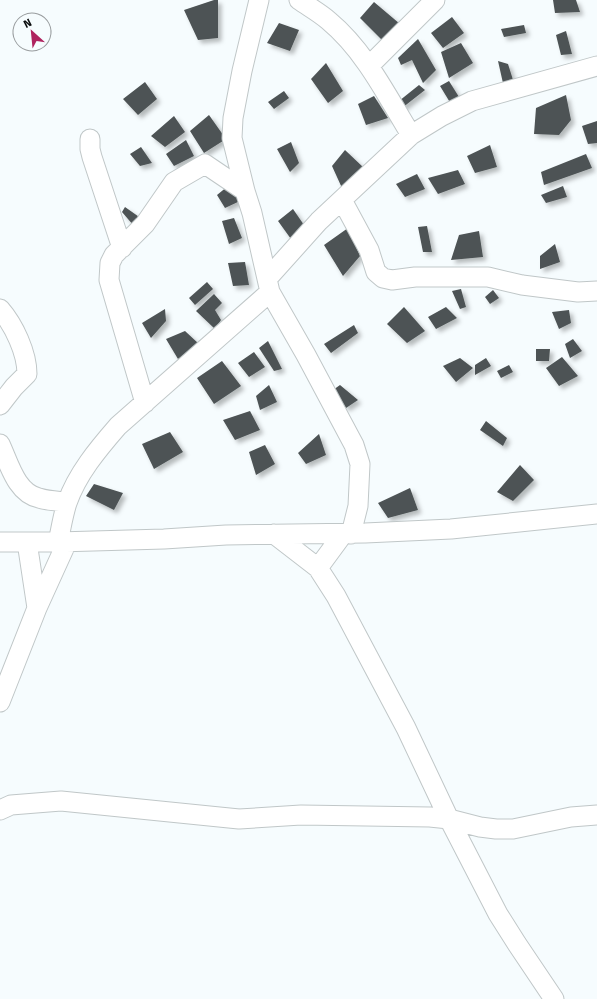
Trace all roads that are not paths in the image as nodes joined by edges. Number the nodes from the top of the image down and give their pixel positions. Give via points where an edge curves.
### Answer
1 (259, 0) edge
2 (299, 0) edge
3 (435, 0) edge
4 (369, 66) junction
5 (597, 66) edge
6 (411, 135) junction
7 (90, 139) dead end
8 (245, 191) junction
9 (342, 200) junction
10 (122, 248) junction
11 (269, 286) junction
12 (597, 291) edge
13 (0, 309) edge
14 (145, 403) junction
15 (0, 404) edge
16 (0, 444) edge
17 (68, 502) junction
18 (597, 514) edge
19 (274, 534) junction
20 (347, 534) junction
21 (0, 542) edge
22 (27, 542) junction
23 (62, 542) junction
24 (318, 568) junction
25 (37, 608) junction
26 (0, 702) edge
27 (0, 810) edge
28 (597, 815) edge
29 (449, 819) junction
30 (550, 997) edge

1 - 8 street via 233,118 232,138
2 - 4 street via 329,21
3 - 4 street
4 - 6 street
5 - 6 street via 472,101
6 - 9 street
7 - 10 street via 92,157
8 - 10 street via 205,164 174,182 145,224
8 - 11 street
9 - 11 street via 319,221
9 - 12 street via 368,250 376,272 383,278 488,278 578,292
10 - 14 street via 110,263 109,280
11 - 14 street
11 - 20 street via 354,445 360,464 358,506
13 - 15 street via 19,340 27,364 27,374
14 - 17 street via 118,426 97,450 82,472
16 - 17 street via 18,483 25,491 38,498
17 - 23 street
18 - 20 street via 451,529
19 - 20 street
19 - 23 street
19 - 24 street
20 - 24 street
21 - 22 street
22 - 23 street
22 - 25 street
23 - 25 street
24 - 29 street via 336,596 406,728
25 - 26 street
27 - 29 street via 10,805 61,801 239,819 301,815 430,816
28 - 29 street via 571,817 513,829 480,827
29 - 30 street via 498,914

